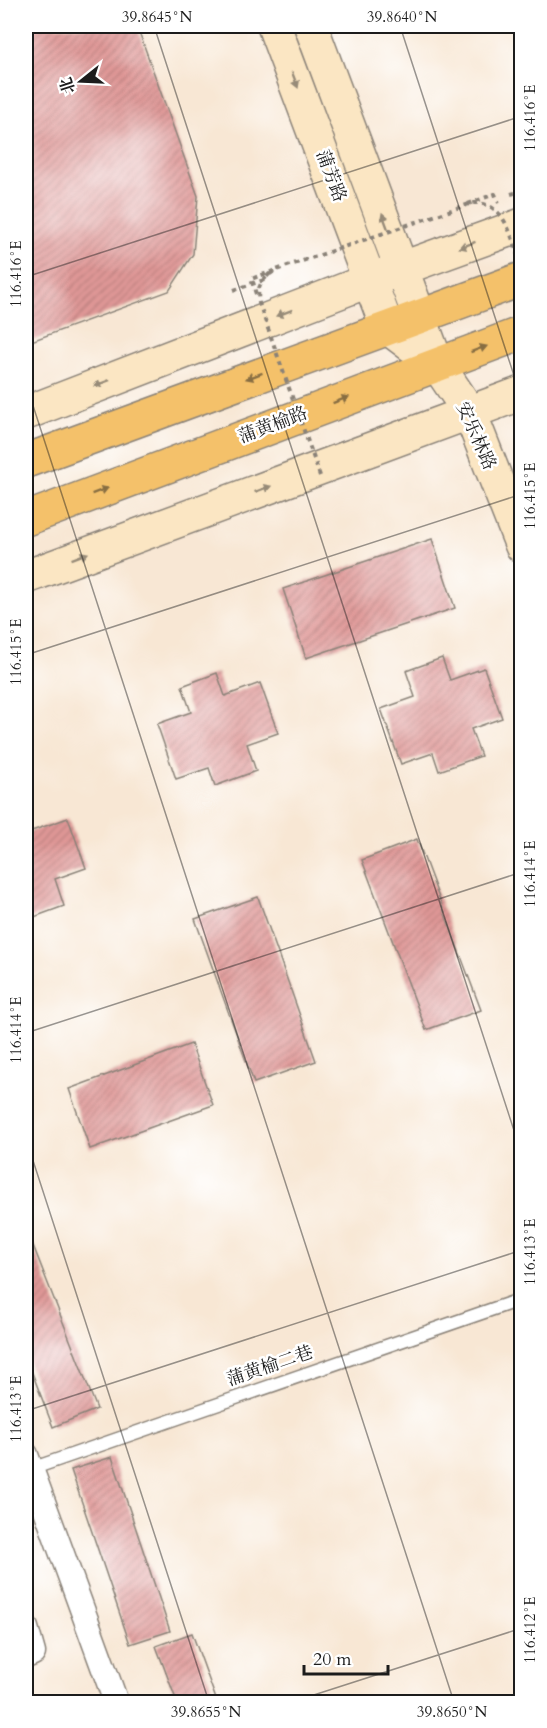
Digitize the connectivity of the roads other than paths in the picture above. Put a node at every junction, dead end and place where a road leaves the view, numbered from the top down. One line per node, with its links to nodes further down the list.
1 (274, 26): 6 (street, 蒲芳路, one-way to 6)
2 (311, 26): 4 (street, 蒲芳路, one-way to 2)
3 (522, 225): 4 (street, one-way to 4)
4 (402, 268): 6 (street); 7 (street, 蒲芳路)
5 (522, 279): 7 (main road)
6 (369, 280): 8 (street, 蒲芳路); 12 (street, one-way to 12)
7 (420, 315): 8 (main road); 10 (street, 蒲芳路)
8 (387, 327): 10 (street); 14 (main road, one-way to 14)
9 (522, 333): 10 (main road, 蒲黄榆路, one-way to 9)
10 (437, 364): 13 (street, 安乐林路); 15 (main road, 蒲黄榆路, one-way to 10)
11 (522, 393): 13 (street)
12 (26, 413)
13 (470, 413): 16 (street, 安乐林路); 17 (street, one-way to 13)
14 (26, 461)
15 (26, 519)
16 (522, 546)
17 (26, 576)
18 (522, 1299): 19 (lane, 蒲黄榆二巷)
19 (30, 1475): 22 (street)
20 (26, 1628): 21 (street)
21 (26, 1656)
22 (116, 1702)

